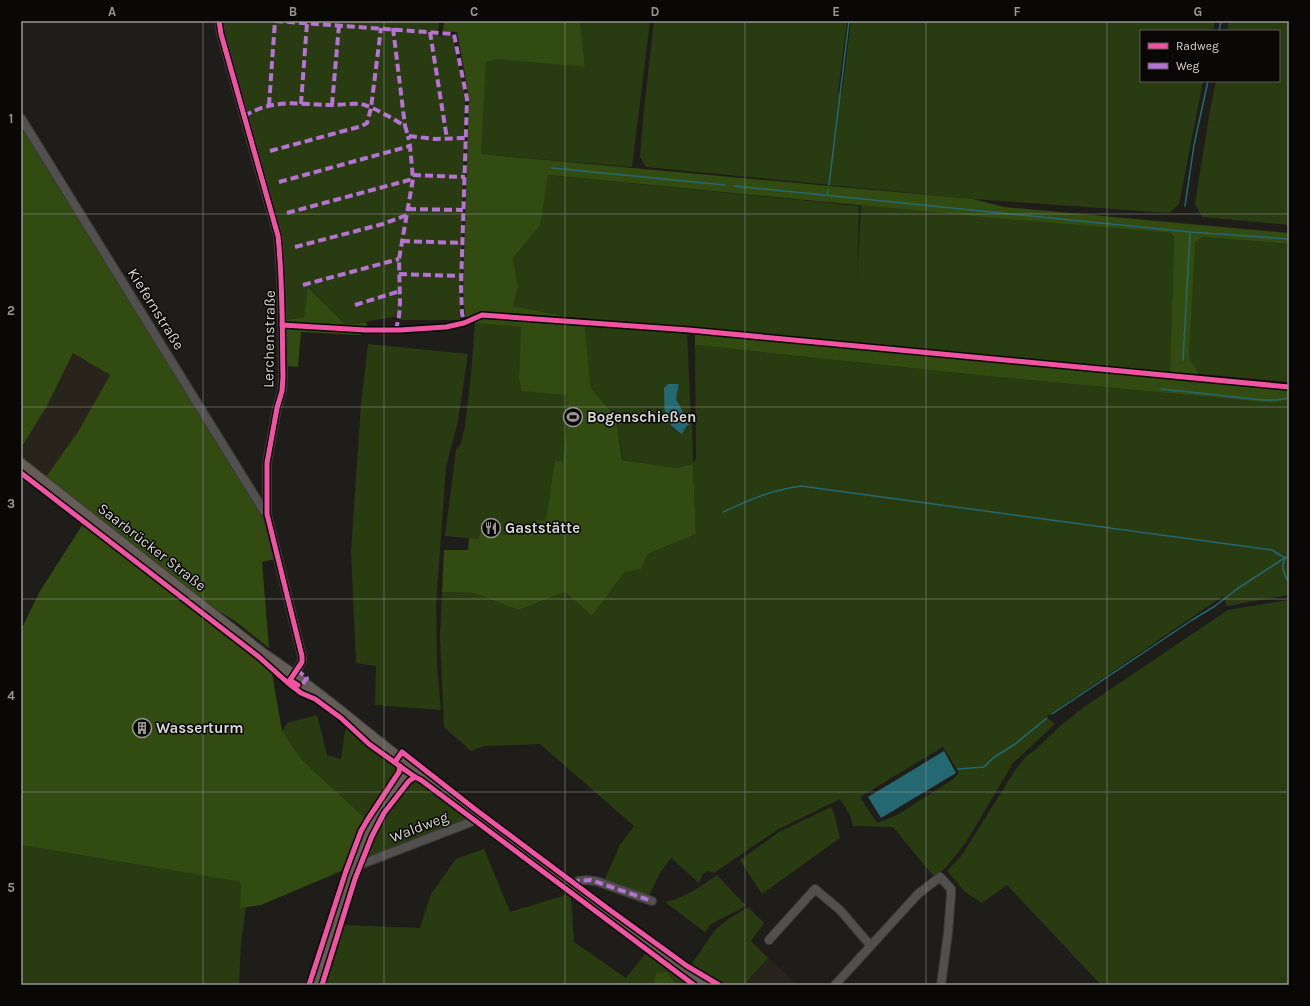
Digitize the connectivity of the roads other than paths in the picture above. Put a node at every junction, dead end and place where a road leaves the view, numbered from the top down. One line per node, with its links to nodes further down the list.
1 (219, 21): 4 (street, Lerchenstraße)
2 (21, 118): 4 (street, Kiefernstraße)
3 (21, 464): 5 (main road, Saarbrücker Straße)
4 (267, 514): 5 (street, Lerchenstraße)
5 (292, 677): 6 (main road, Saarbrücker Straße)
6 (412, 768): 8 (main road); 9 (main road, Saarbrücker Straße)
7 (471, 822): 8 (street, Waldweg)
8 (354, 867): 13 (main road)
9 (571, 888): 10 (street); 14 (main road, Saarbrücker Straße)
10 (652, 901)
11 (769, 940): 12 (street)
12 (870, 945): 15 (street); 16 (street)
13 (316, 985)
14 (702, 985)
15 (835, 985)
16 (941, 985)

